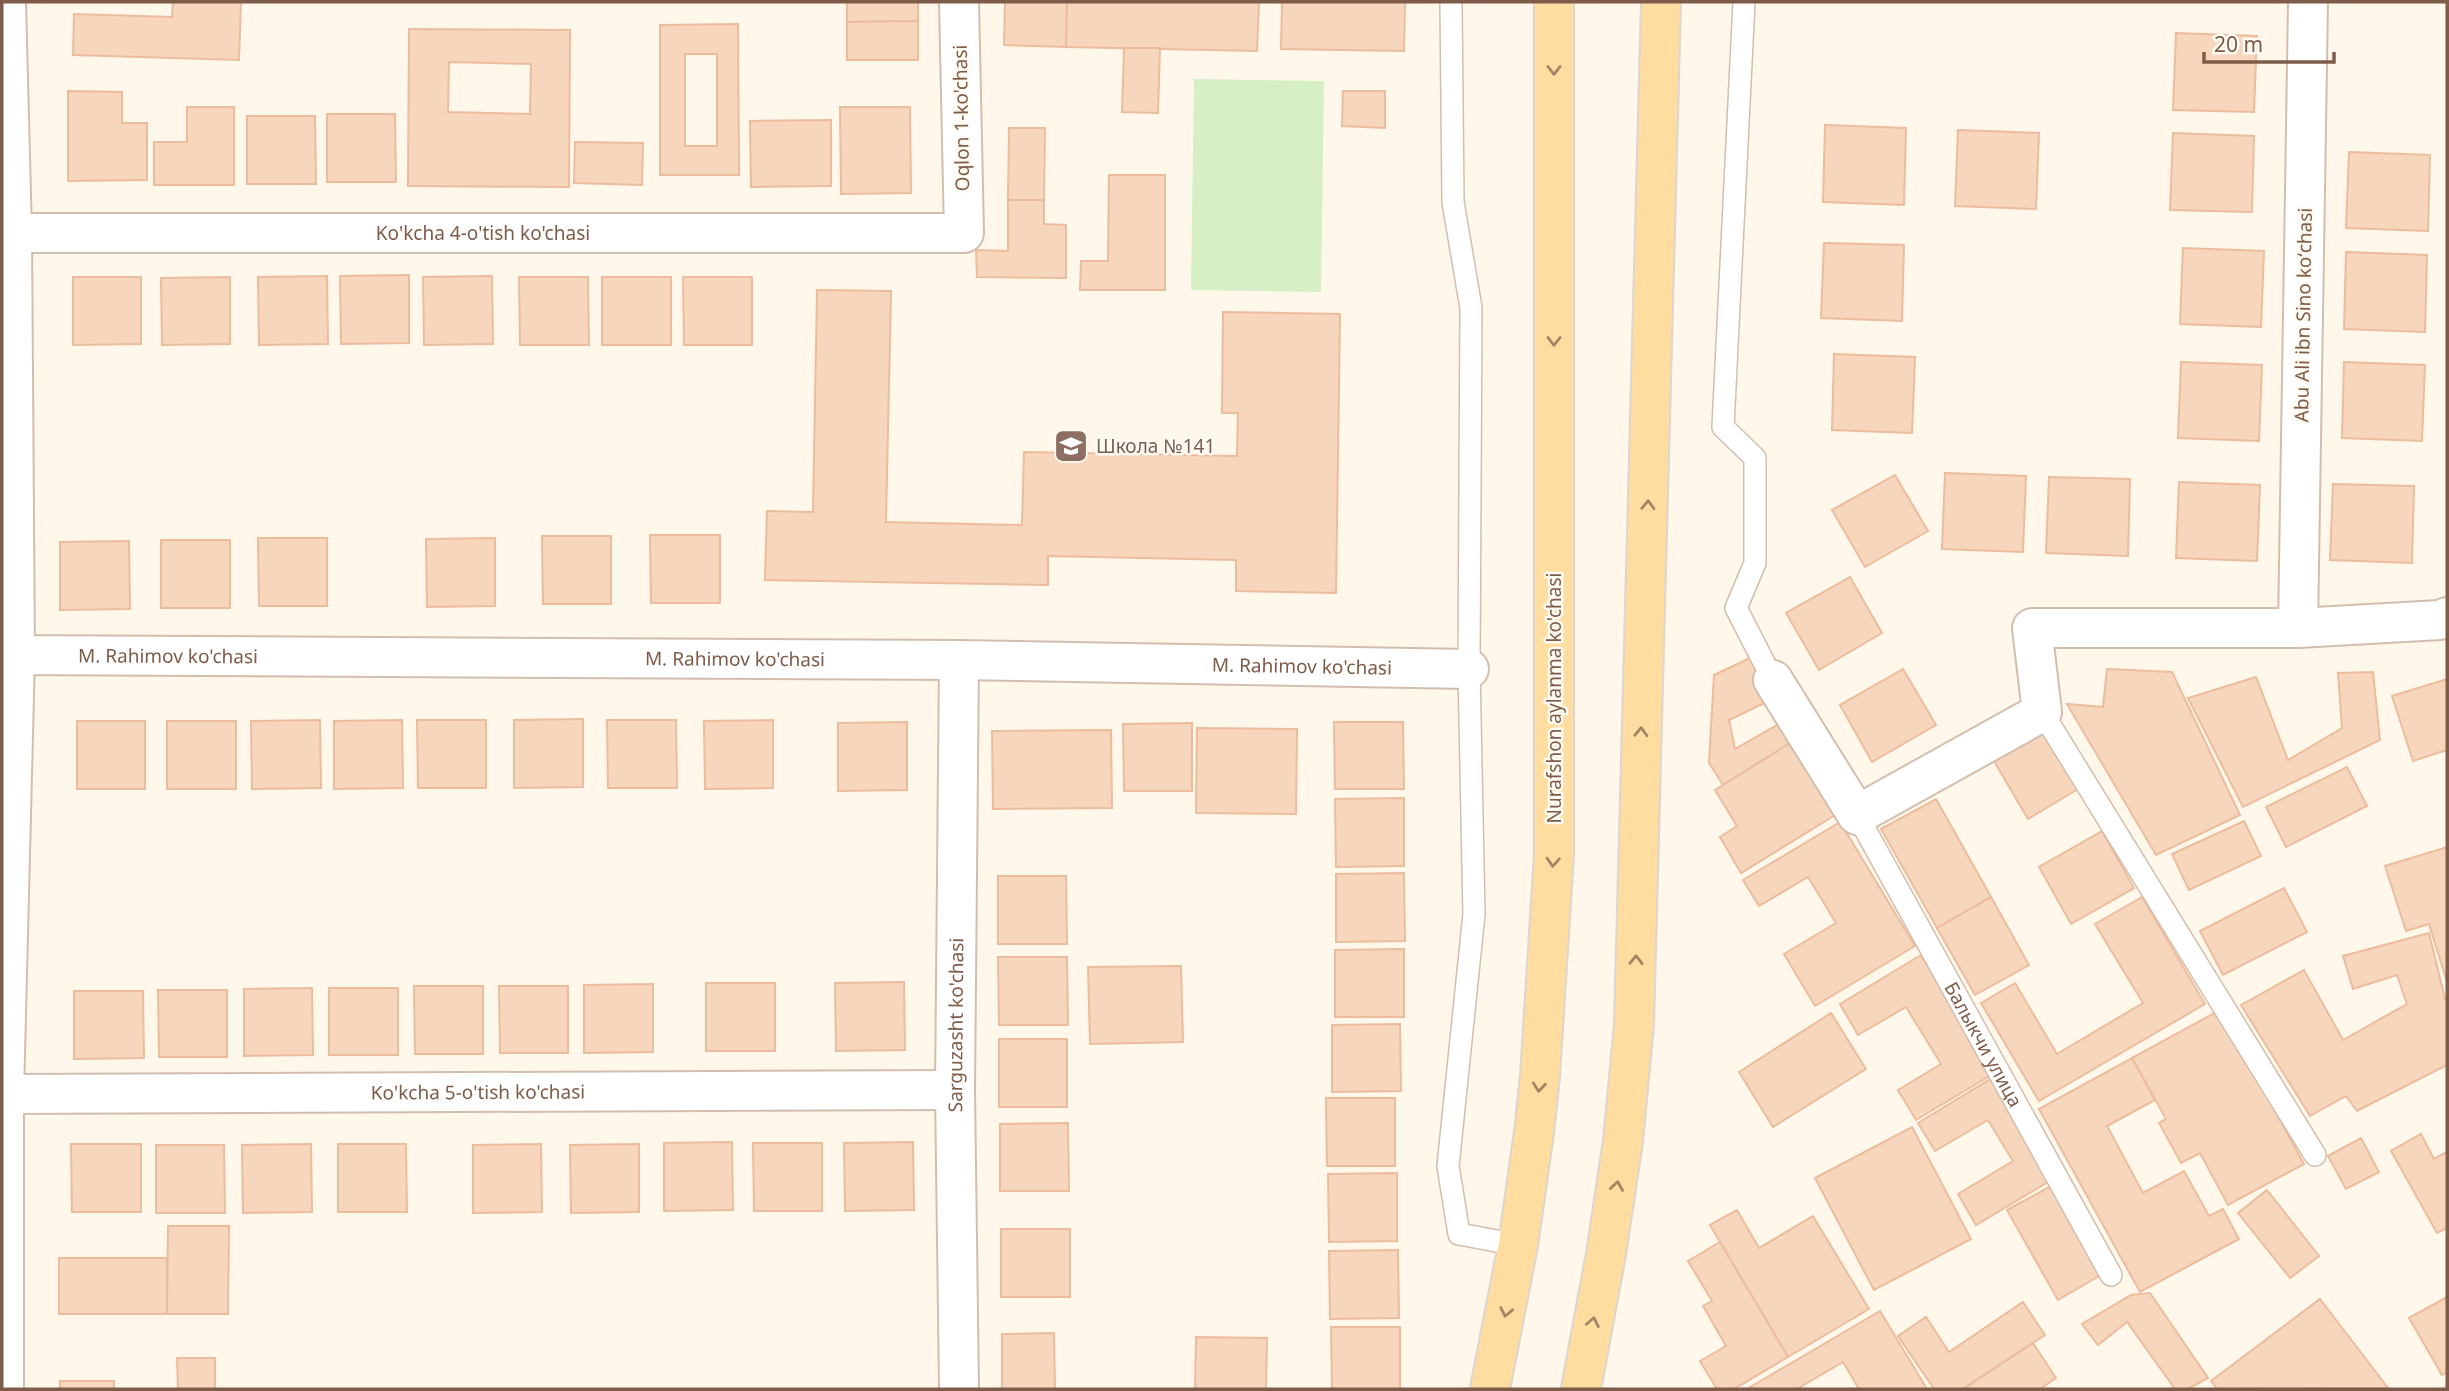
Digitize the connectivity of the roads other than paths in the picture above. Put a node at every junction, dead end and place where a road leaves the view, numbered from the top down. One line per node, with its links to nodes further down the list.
1 (6, 2): 8 (street)
2 (958, 2): 9 (street, Oqlon 1-ko'chasi)
3 (1451, 2): 14 (lane)
4 (1554, 2): 21 (main road, Nurafshon aylanma ko'chasi, one-way to 21)
5 (1661, 2): 26 (main road, one-way to 5)
6 (1744, 2): 15 (lane)
7 (2308, 2): 11 (street, Abu Ali ibn Sino koʻchasi)
8 (7, 233): 9 (street, Ko'kcha 4-o'tish ko'chasi); 12 (street)
9 (964, 233)
10 (2447, 618): 11 (street)
11 (2298, 628): 16 (street)
12 (8, 655): 13 (street, M. Rahimov ko'chasi); 19 (street)
13 (960, 660): 14 (street, M. Rahimov ko'chasi); 18 (street, Sarguzasht ko'chasi)
14 (1469, 670): 21 (lane)
15 (1773, 680): 17 (street, Балыкчи улица)
16 (2042, 712): 17 (street); 20 (lane)
17 (1857, 815): 22 (lane, Балыкчи улица)
18 (955, 1090): 19 (street, Ko'kcha 5-o'tish ko'chasi); 24 (street, Sarguzasht ko'chasi)
19 (3, 1094): 23 (street)
20 (2315, 1155)
21 (1518, 1245): 25 (main road, Nurafshon aylanma ko'chasi, one-way to 25)
22 (2111, 1275)
23 (4, 1389)
24 (959, 1389)
25 (1490, 1389)
26 (1581, 1389)

